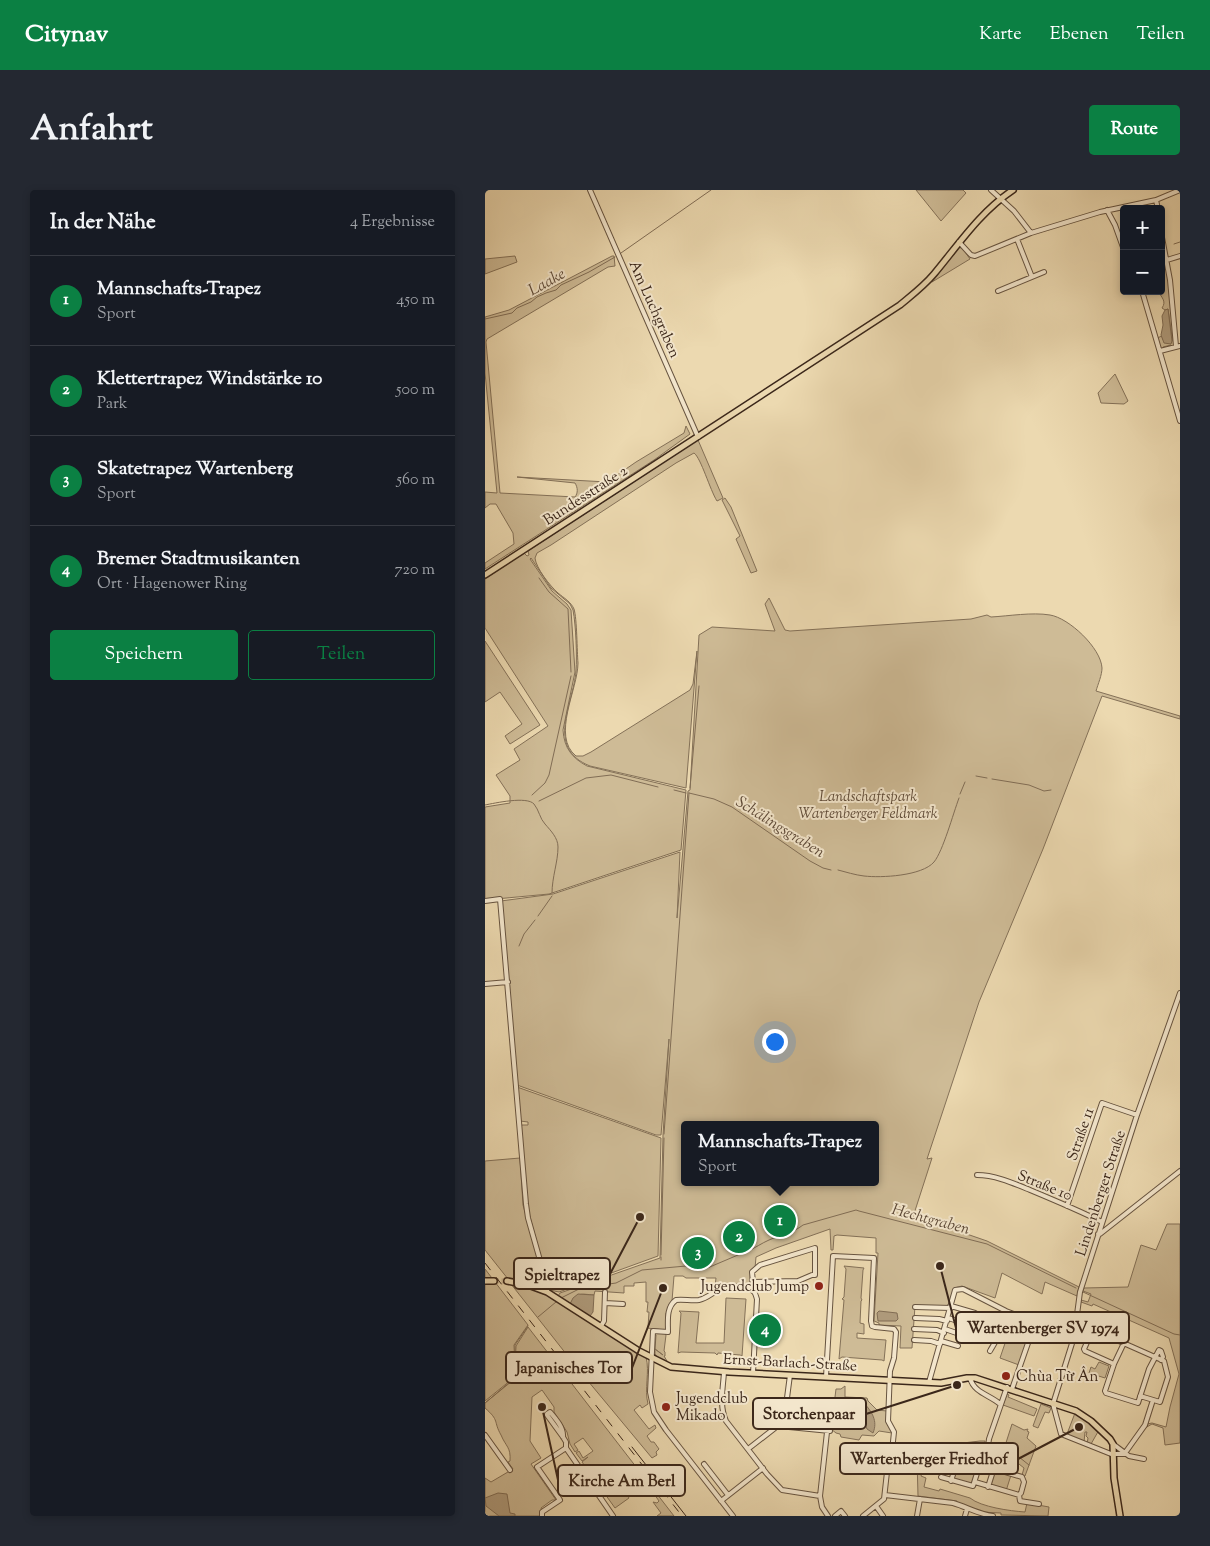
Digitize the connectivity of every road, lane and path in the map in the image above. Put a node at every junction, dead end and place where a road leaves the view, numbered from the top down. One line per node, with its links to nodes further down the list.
1 (590, 190): 23 (street, Am Luchgraben)
2 (991, 190): 5 (street)
3 (1013, 190): 5 (main road, Bundesstraße 2)
4 (1180, 190): 6 (street)
5 (1001, 198): 9 (street); 12 (main road, Bundesstraße 2)
6 (1156, 200): 7 (street); 8 (street)
7 (1157, 205)
8 (1107, 210): 9 (street); 11 (street)
9 (1031, 233): 10 (street)
10 (1017, 238): 12 (street); 17 (street)
11 (1120, 239)
12 (959, 242): 23 (main road, Bundesstraße 2)
13 (1165, 250): 15 (street)
14 (1180, 256): 15 (street)
15 (1167, 260): 20 (street)
16 (1044, 272): 17 (street)
17 (1032, 277): 18 (street)
18 (998, 291)
19 (1143, 295): 21 (street)
20 (1178, 346): 21 (street)
21 (1160, 351): 22 (street)
22 (1180, 421)
23 (698, 436): 24 (main road, Bundesstraße 2)
24 (485, 575)
25 (485, 901): 26 (street)
26 (508, 982): 27 (street); 41 (street)
27 (485, 984)
28 (1180, 993): 29 (street, Lindenberger Straße)
29 (1137, 1115): 32 (street, Straße 11); 33 (street, Lindenberger Straße)
30 (1180, 1171): 34 (street)
31 (977, 1175): 32 (street, Straße 10)
32 (1067, 1206): 33 (street, Straße 10)
33 (1101, 1223): 34 (street, Straße 10); 35 (street, Lindenberger Straße)
34 (1107, 1229): 35 (street)
35 (1098, 1234): 50 (street, Lindenberger Straße)
36 (495, 1281): 38 (main road)
37 (507, 1281): 41 (main road, Ernst-Barlach-Straße)
38 (485, 1282)
39 (753, 1282): 39 (street); 40 (street)
40 (752, 1289): 64 (street); 68 (street)
41 (547, 1292): 53 (main road, Ernst-Barlach-Straße)
42 (605, 1292): 43 (street)
43 (605, 1303): 44 (street); 53 (street)
44 (623, 1304)
45 (915, 1307): 46 (street)
46 (951, 1307): 47 (street); 49 (street); 52 (street)
47 (1006, 1311): 51 (street); 62 (street)
48 (915, 1318): 49 (street)
49 (947, 1320): 52 (street); 56 (street)
50 (1076, 1322): 55 (street); 57 (street, Lindenberger Straße)
51 (1035, 1323): 57 (street); 74 (street)
52 (971, 1325): 56 (street)
53 (601, 1326): 64 (main road, Ernst-Barlach-Straße)
54 (914, 1329): 56 (street)
55 (1093, 1329): 60 (street); 66 (street)
56 (944, 1331): 59 (street)
57 (1074, 1337): 80 (street, Lindenberger Straße)
58 (914, 1340): 59 (street)
59 (941, 1343): 61 (street); 73 (street)
60 (1124, 1343): 63 (street); 66 (street)
61 (958, 1346)
62 (991, 1351)
63 (1155, 1357): 65 (street); 65 (street); 75 (street)
64 (652, 1358): 67 (main road, Ernst-Barlach-Straße); 105 (street)
65 (1161, 1360): 75 (street)
66 (1114, 1364): 75 (street)
67 (725, 1372): 68 (main road, Ernst-Barlach-Straße); 86 (street)
68 (753, 1373): 69 (main road, Ernst-Barlach-Straße)
69 (790, 1375): 70 (main road, Ernst-Barlach-Straße); 81 (street)
70 (827, 1377): 72 (main road, Ernst-Barlach-Straße); 72 (street)
71 (970, 1378): 73 (main road, Ernst-Barlach-Straße); 74 (main road); 77 (street)
72 (890, 1380): 73 (main road, Ernst-Barlach-Straße); 101 (street)
73 (929, 1382)
74 (1009, 1388): 76 (street); 80 (main road)
75 (1140, 1396)
76 (1003, 1398): 77 (street); 79 (street)
77 (995, 1400): 79 (street)
78 (1152, 1403): 87 (street)
79 (1000, 1404): 92 (street)
80 (1053, 1404): 84 (main road); 88 (street)
81 (784, 1421): 86 (street); 103 (street)
82 (485, 1435): 95 (street)
83 (563, 1437): 83 (street); 85 (street)
84 (1113, 1444): 87 (street); 88 (main road)
85 (566, 1448): 110 (street); 111 (street)
86 (748, 1449): 93 (street)
87 (1126, 1453): 88 (street); 89 (street)
88 (1112, 1454): 109 (main road)
89 (1144, 1459)
90 (957, 1462): 97 (street)
91 (704, 1464): 100 (street)
92 (985, 1466): 94 (street); 98 (street)
93 (763, 1468): 100 (street); 103 (street)
94 (994, 1468): 99 (street); 102 (street)
95 (509, 1470)
96 (941, 1478): 97 (street)
97 (951, 1480): 98 (street)
98 (975, 1482): 99 (street)
99 (988, 1486): 102 (street)
100 (728, 1495): 105 (street)
101 (885, 1495): 104 (street); 107 (street)
102 (1019, 1495): 106 (street)
103 (820, 1496): 113 (street)
104 (920, 1499): 108 (street); 118 (street)
105 (721, 1501): 112 (street)
106 (1039, 1504)
107 (876, 1506): 116 (street); 117 (street)
108 (967, 1509): 119 (street); 120 (street)
109 (1121, 1515)
110 (542, 1516)
111 (613, 1516)
112 (733, 1516)
113 (829, 1516)
114 (835, 1516): 115 (street)
115 (845, 1516)
116 (863, 1516)
117 (883, 1516)
118 (917, 1516)
119 (965, 1516)
120 (993, 1516)

